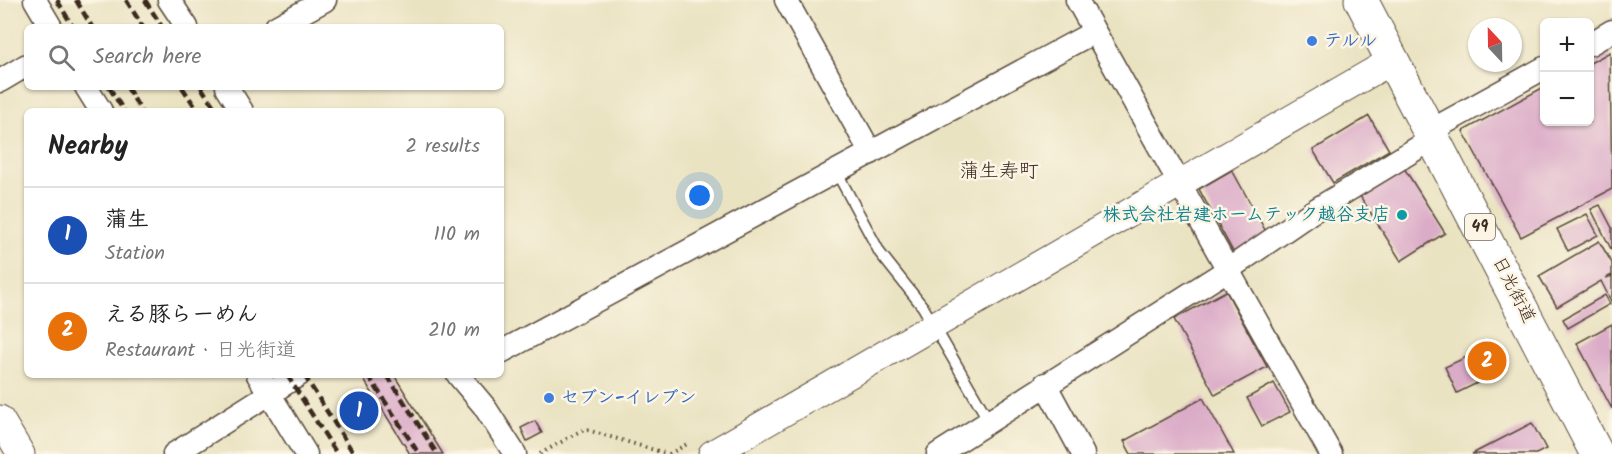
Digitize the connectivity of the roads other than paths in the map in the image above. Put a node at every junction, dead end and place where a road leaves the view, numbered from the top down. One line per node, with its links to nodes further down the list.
1 (35, 0): 7 (street)
2 (169, 0): 8 (street)
3 (326, 0): 9 (street)
4 (786, 0): 22 (street)
5 (1077, 0): 11 (street)
6 (1360, 0): 13 (main road, 日光街道 / 49)
7 (49, 24)
8 (185, 24)
9 (282, 24)
10 (1612, 31): 12 (street)
11 (1094, 32): 22 (street); 24 (street)
12 (1594, 42)
13 (1393, 60): 21 (main road, 日光街道 / 49); 24 (street)
14 (24, 67): 16 (street)
15 (1540, 71): 21 (street)
16 (0, 81)
17 (88, 90): 19 (street)
18 (229, 90): 20 (street)
19 (98, 108)
20 (240, 108)
21 (1432, 134): 25 (street); 43 (main road, 日光街道 / 49)
22 (871, 153): 23 (street)
23 (836, 171): 26 (lane); 27 (street)
24 (1181, 183): 25 (street); 26 (street)
25 (1229, 269): 31 (street); 42 (street)
26 (935, 325): 34 (lane); 39 (street)
27 (504, 350)
28 (260, 378): 32 (street)
29 (294, 378): 32 (street)
30 (461, 378): 38 (street)
31 (1045, 384): 34 (street); 41 (street)
32 (270, 394): 36 (street); 37 (street)
33 (0, 419): 35 (street)
34 (989, 421): 40 (street)
35 (21, 454)
36 (174, 454)
37 (306, 454)
38 (514, 454)
39 (712, 454)
40 (938, 454)
41 (1083, 454)
42 (1331, 454)
43 (1597, 454)

